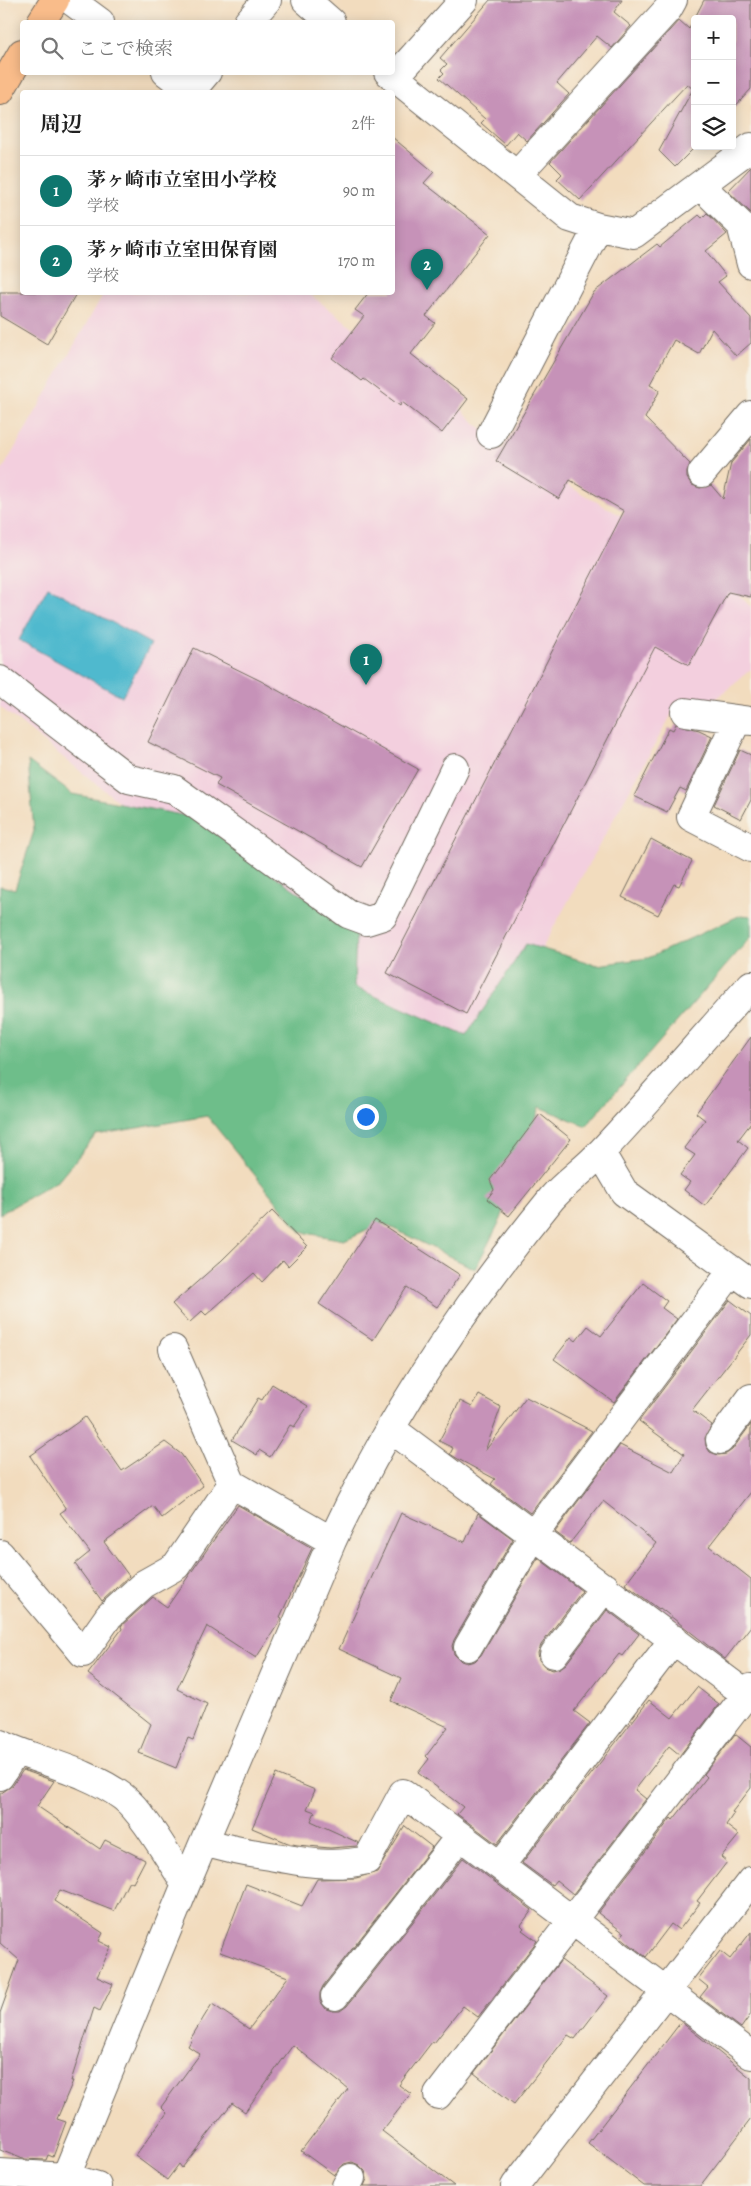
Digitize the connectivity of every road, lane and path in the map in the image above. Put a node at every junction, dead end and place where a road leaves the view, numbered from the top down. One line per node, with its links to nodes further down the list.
1 (55, 0): 7 (main road)
2 (70, 0): 8 (street)
3 (267, 0): 9 (street)
4 (306, 0): 10 (street)
5 (464, 0): 12 (street)
6 (673, 0): 20 (street)
7 (42, 20)
8 (97, 20)
9 (250, 20)
10 (329, 20)
11 (20, 56): 18 (main road)
12 (395, 71)
13 (170, 75): 16 (street)
14 (204, 75): 17 (street)
15 (391, 75): 20 (street)
16 (190, 90)
17 (192, 90)
18 (0, 91)
19 (751, 147): 21 (street)
20 (517, 175): 22 (street)
21 (701, 186): 22 (street); 23 (street)
22 (598, 227): 25 (street)
23 (751, 264)
24 (751, 415): 26 (street)
25 (491, 434)
26 (702, 473)
27 (0, 680): 30 (street)
28 (685, 712): 29 (street)
29 (744, 720): 31 (street)
30 (455, 768)
31 (751, 848)
32 (751, 985): 33 (street)
33 (601, 1153): 34 (street); 37 (street)
34 (741, 1278): 40 (street)
35 (173, 1349): 39 (street)
36 (751, 1398): 38 (street)
37 (390, 1428): 40 (street); 41 (street)
38 (720, 1440)
39 (232, 1484): 41 (street); 42 (street)
40 (534, 1534): 43 (street); 45 (street)
41 (332, 1541): 51 (street)
42 (0, 1554)
43 (604, 1587): 44 (street); 46 (street)
44 (674, 1639): 47 (street); 52 (street)
45 (468, 1647)
46 (554, 1654)
47 (749, 1694): 55 (street)
48 (8, 1748): 49 (street); 54 (street)
49 (0, 1776)
50 (460, 1836): 51 (street); 52 (street); 57 (street)
51 (205, 1842): 54 (street)
52 (500, 1866): 55 (street)
53 (751, 1881): 56 (street)
54 (186, 1884): 61 (street)
55 (572, 1921): 56 (street); 59 (street)
56 (666, 1991): 58 (street); 63 (street)
57 (335, 1996)
58 (751, 2055)
59 (438, 2095)
60 (0, 2173): 61 (street)
61 (64, 2182): 62 (street)
62 (97, 2186)
63 (514, 2186)

